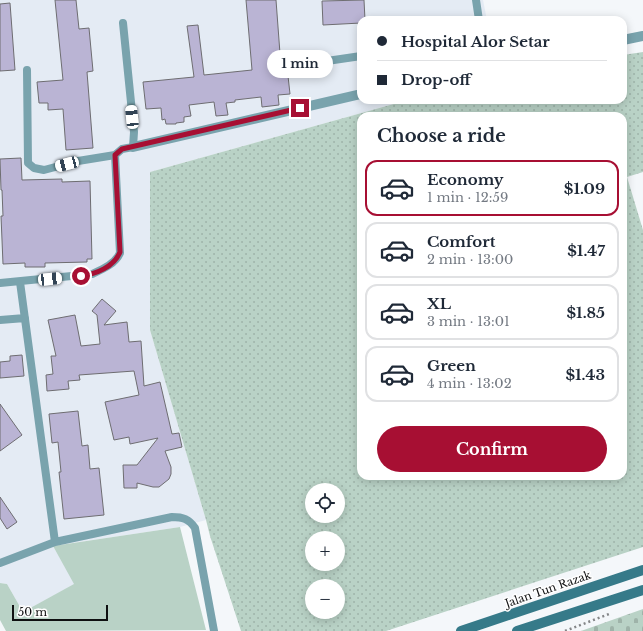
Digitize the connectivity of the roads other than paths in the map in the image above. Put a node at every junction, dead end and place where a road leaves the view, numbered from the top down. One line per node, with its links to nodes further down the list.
1 (476, 0): 2 (lane)
2 (478, 16)
3 (123, 23): 10 (lane)
4 (643, 36): 5 (street)
5 (627, 39)
6 (357, 57): 7 (lane)
7 (327, 61)
8 (28, 70): 11 (lane)
9 (357, 95): 10 (street)
10 (133, 147): 11 (lane)
11 (115, 155): 12 (lane)
12 (20, 282): 13 (lane); 14 (lane)
13 (0, 283)
14 (25, 318): 15 (lane); 16 (lane)
15 (0, 320)
16 (55, 542): 17 (lane); 20 (lane)
17 (0, 563)
18 (643, 570): 21 (main road, Jalan Tun Razak)
19 (643, 590): 22 (main road)
20 (214, 631)
21 (461, 631)
22 (518, 631)

